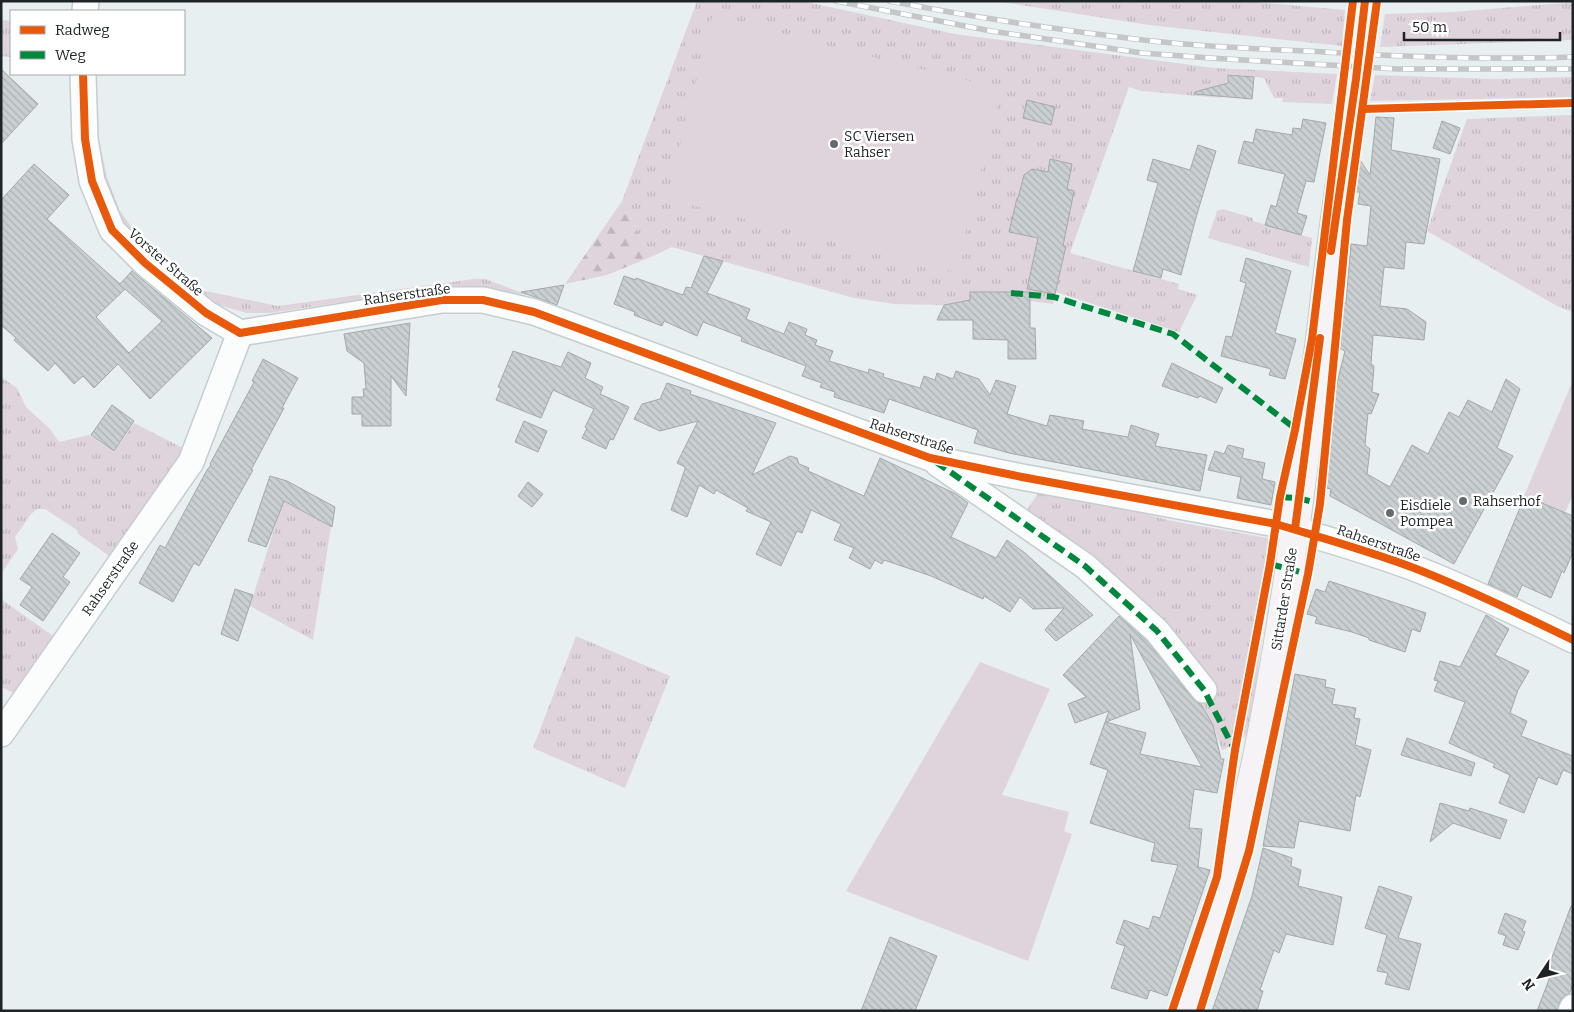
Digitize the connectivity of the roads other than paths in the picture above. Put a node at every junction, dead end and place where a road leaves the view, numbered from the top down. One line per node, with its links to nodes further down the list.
1 (1364, 1): 5 (street, Sittarder Straße)
2 (83, 75): 3 (street, Vorster Straße)
3 (240, 333): 4 (street, Rahserstraße); 8 (street, Rahserstraße)
4 (930, 458): 5 (street, Rahserstraße); 7 (street, Rahserstraße)
5 (1295, 529): 6 (street, Rahserstraße); 9 (street, Sittarder Straße)
6 (1573, 640)
7 (1204, 690)
8 (1, 734)
9 (1187, 1011)

